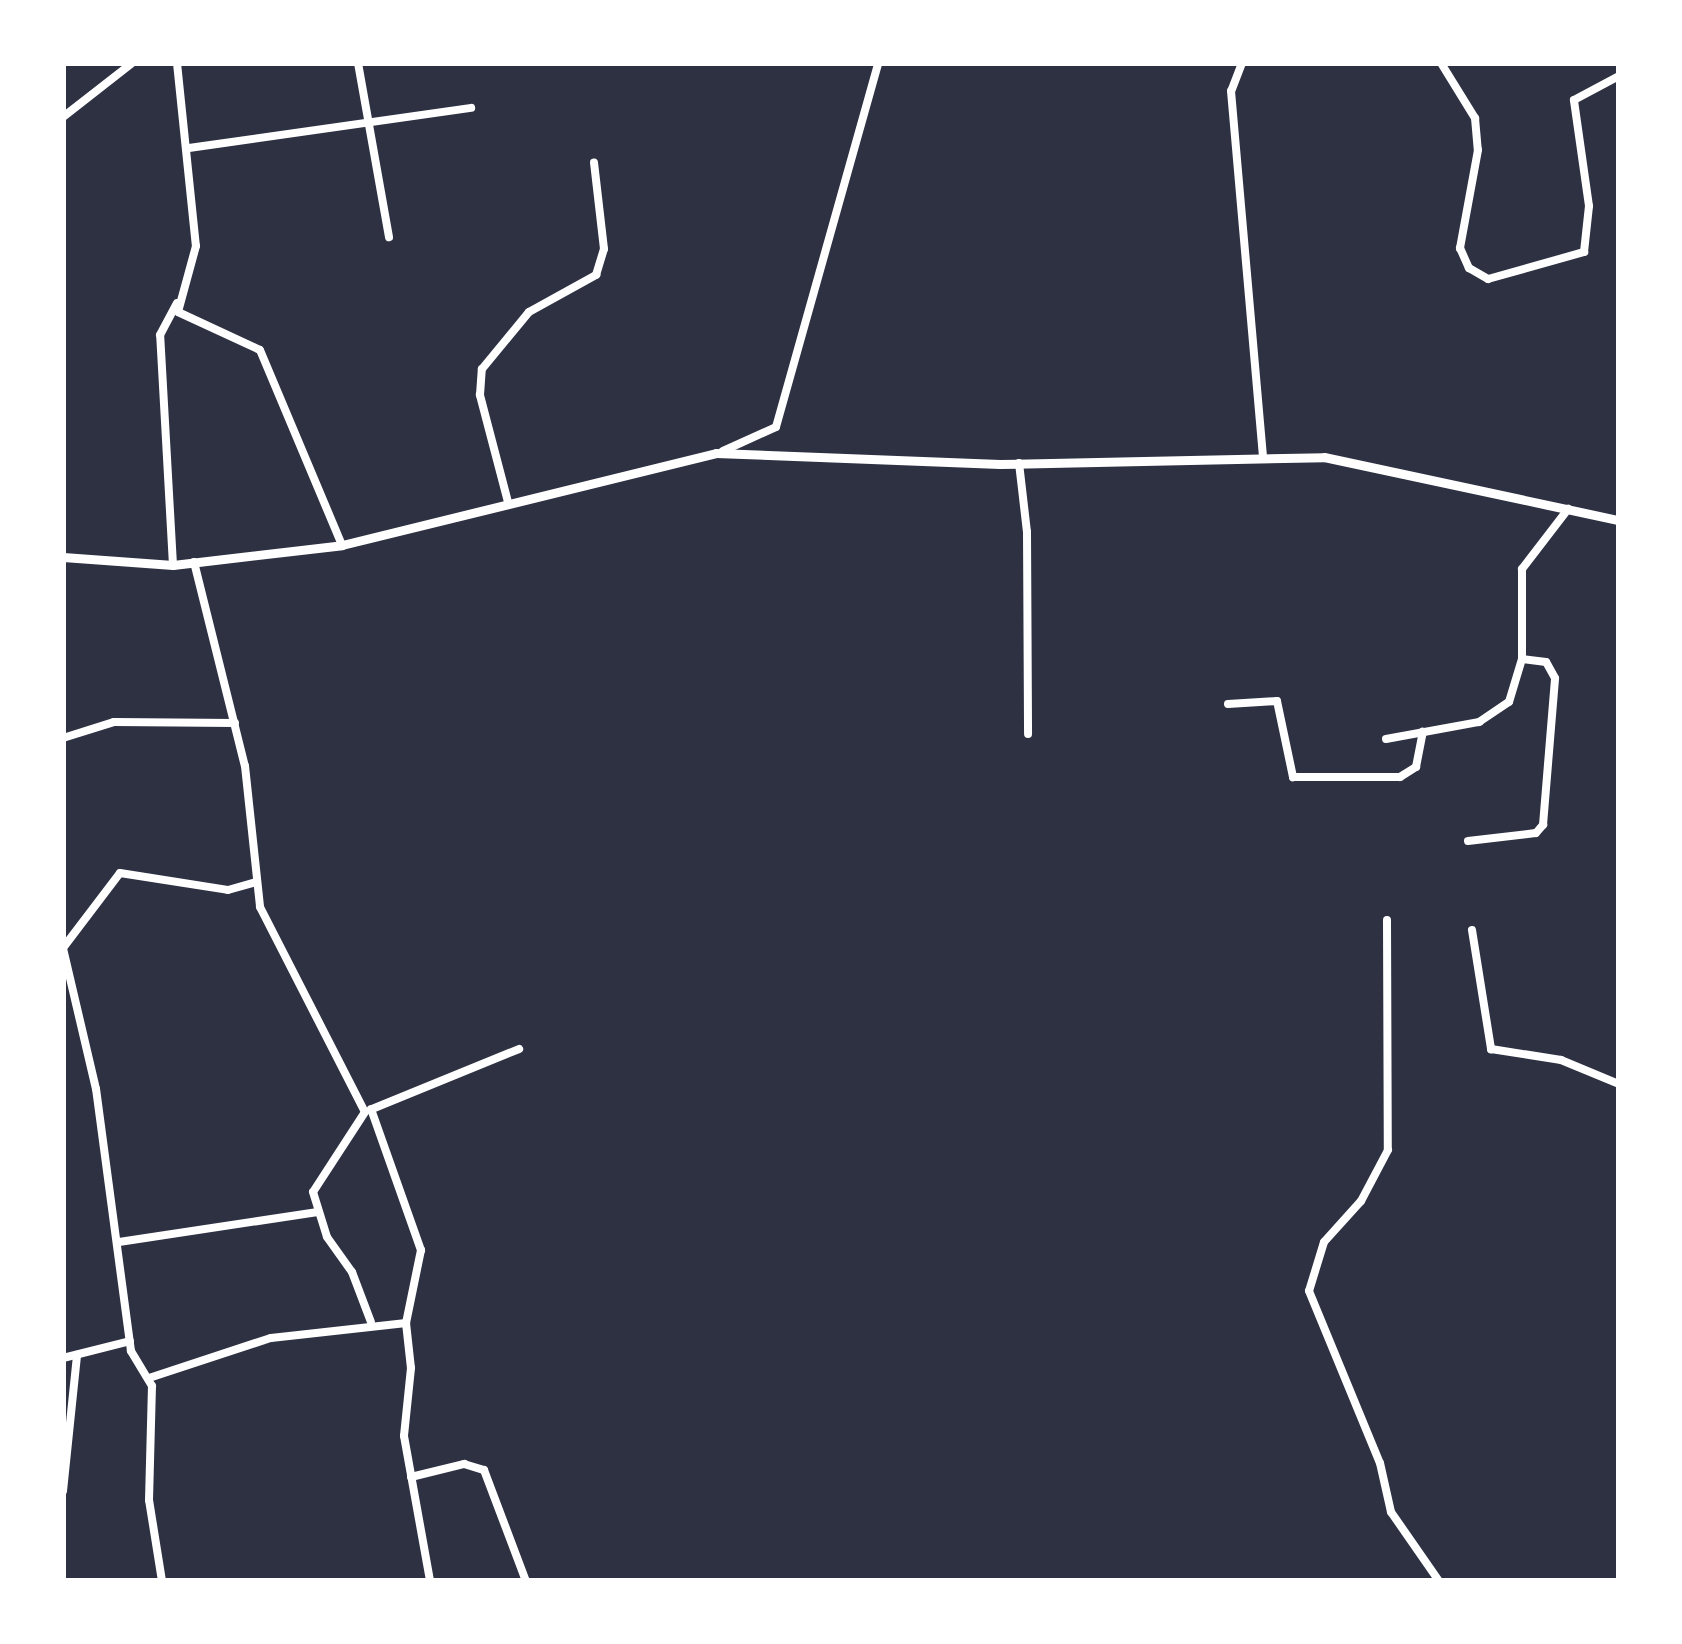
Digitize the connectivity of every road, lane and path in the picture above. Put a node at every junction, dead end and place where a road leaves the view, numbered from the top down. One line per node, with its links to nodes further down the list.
1 (131, 63): 9 (street)
2 (177, 63): 11 (street)
3 (358, 63): 10 (street)
4 (878, 63): 15 (street)
5 (1242, 63): 16 (street)
6 (1441, 63): 7 (street)
7 (1619, 76)
8 (471, 108): 10 (street)
9 (63, 117)
10 (368, 123): 11 (street); 13 (street)
11 (189, 148): 14 (street)
12 (594, 163): 18 (street)
13 (388, 238)
14 (177, 303): 21 (street); 24 (street)
15 (716, 454): 17 (street); 18 (street)
16 (1263, 456): 17 (street); 19 (street)
17 (1018, 463): 29 (street)
18 (508, 502): 21 (street)
19 (1568, 509): 20 (street); 25 (street)
20 (1619, 520)
21 (342, 545): 23 (street)
22 (63, 557): 24 (street)
23 (194, 562): 24 (street); 27 (street)
24 (173, 565)
25 (1522, 659): 28 (street); 32 (street)
26 (1228, 704): 28 (street)
27 (235, 723): 30 (street); 33 (street)
28 (1423, 732): 31 (street)
29 (1028, 734)
30 (63, 738)
31 (1386, 739)
32 (1468, 841)
33 (256, 882): 38 (street); 40 (street)
34 (1387, 920): 52 (street)
35 (1472, 930): 37 (street)
36 (518, 1049): 38 (street)
37 (1619, 1084)
38 (368, 1110): 39 (street); 42 (street)
39 (318, 1212): 40 (street); 41 (street)
40 (118, 1242): 43 (street)
41 (371, 1322): 42 (street); 46 (street)
42 (406, 1323): 47 (street)
43 (130, 1341): 44 (street); 46 (street)
44 (77, 1354): 45 (street); 48 (street)
45 (63, 1358)
46 (148, 1378): 49 (street)
47 (411, 1478): 50 (street); 51 (street)
48 (63, 1491)
49 (162, 1581)
50 (430, 1581)
51 (526, 1581)
52 (1438, 1581)

